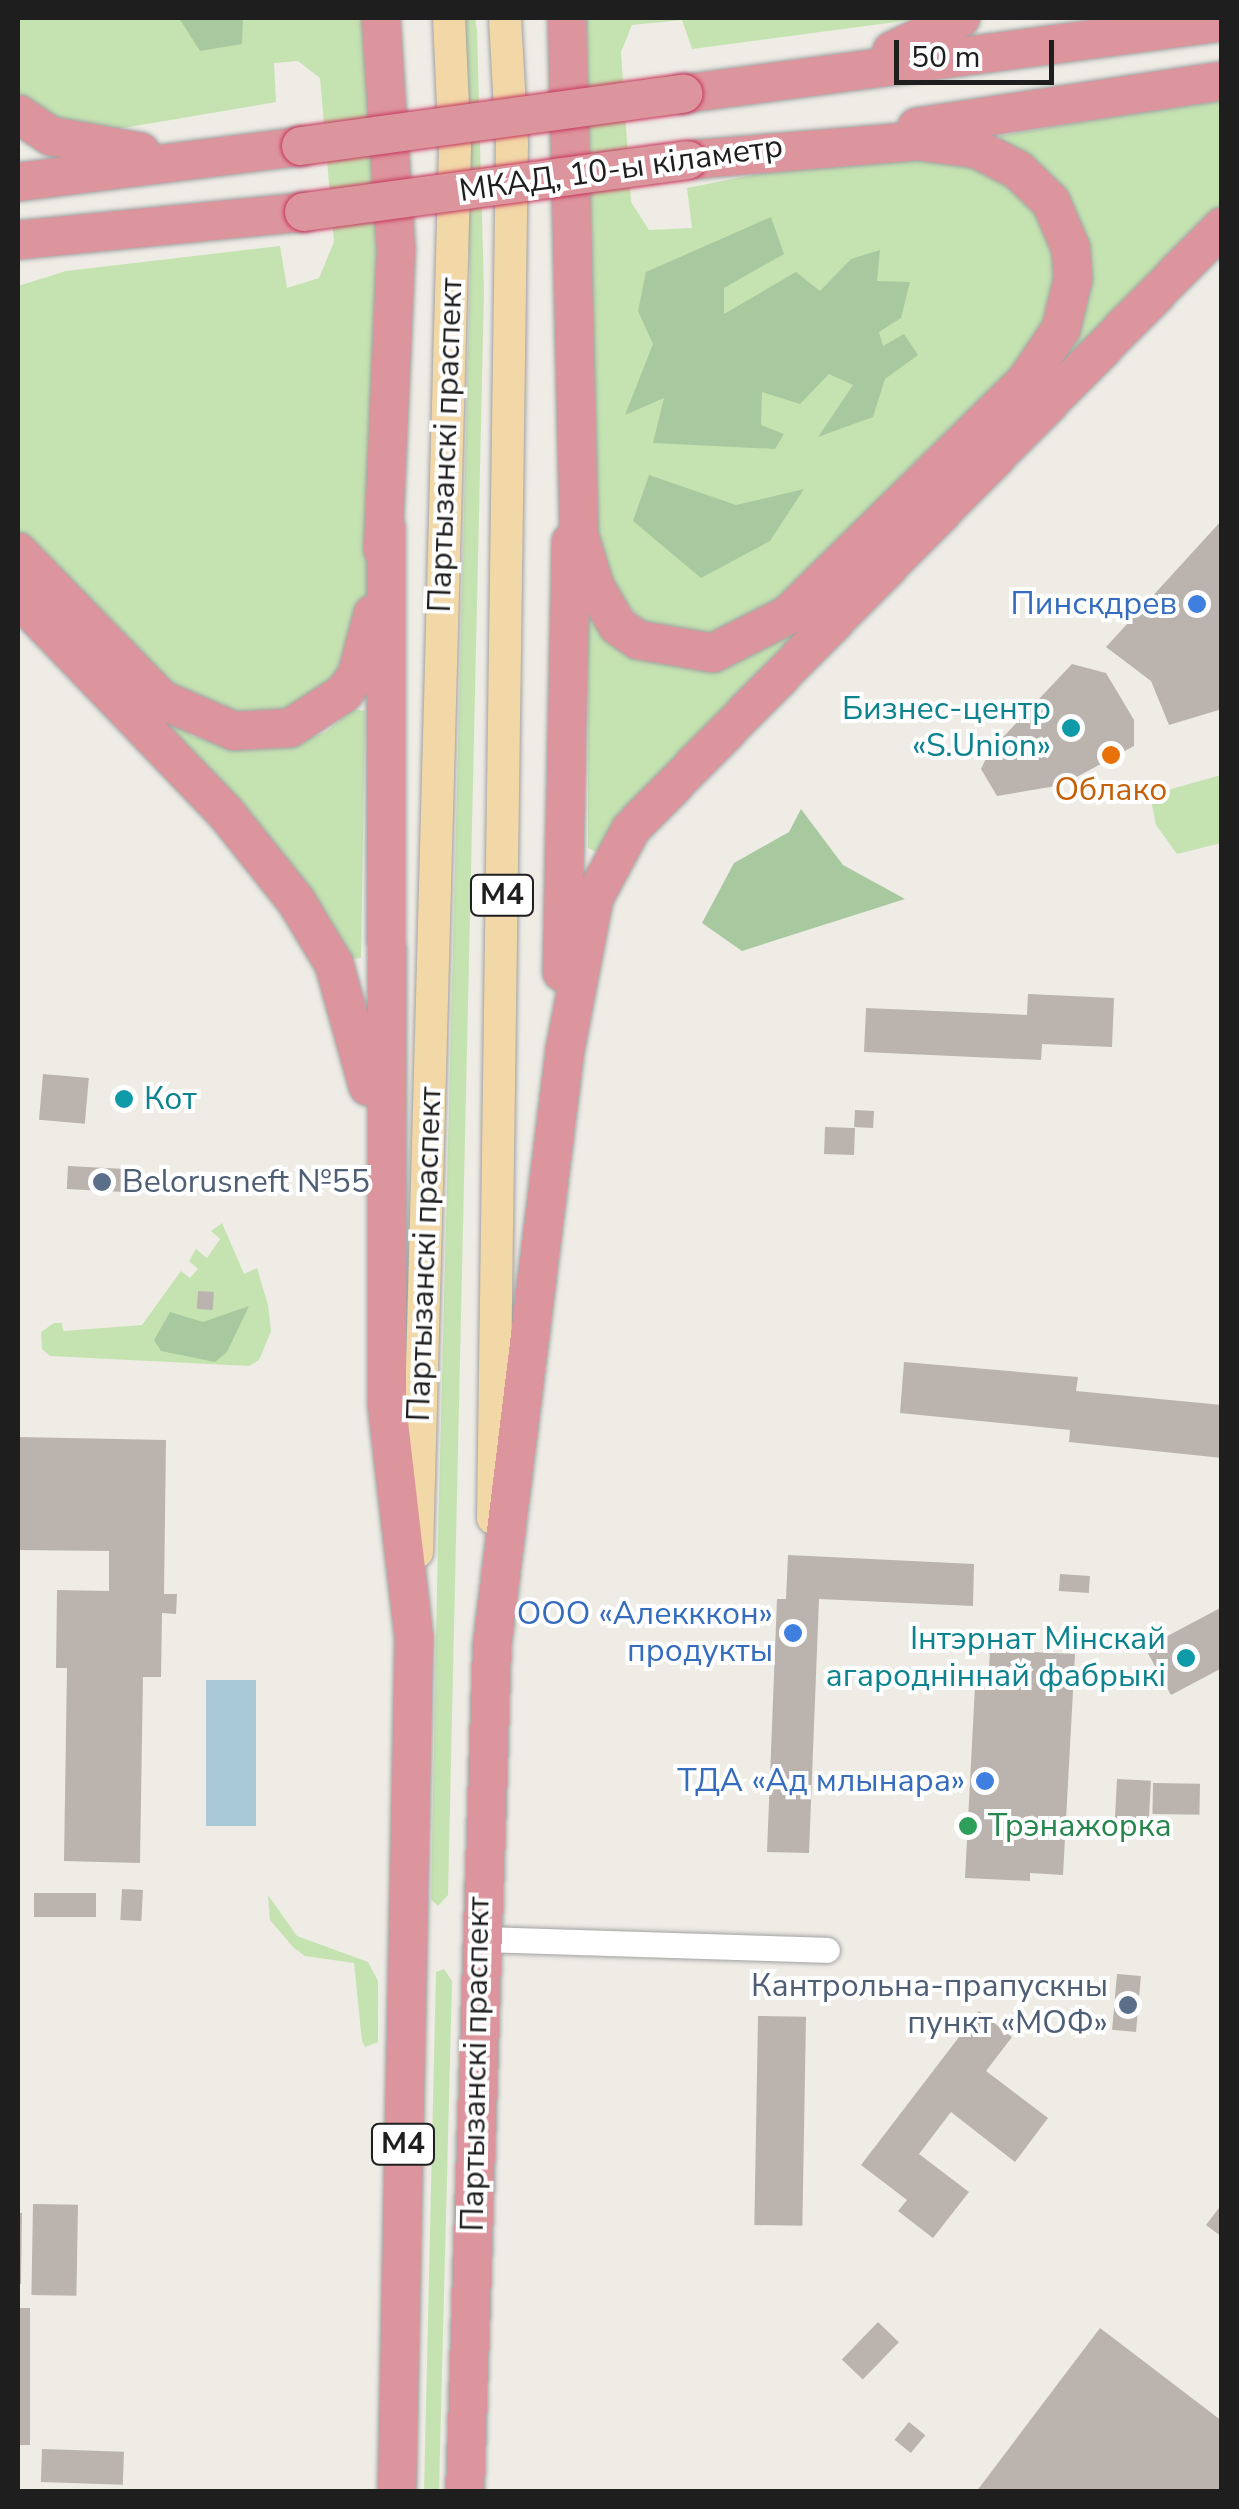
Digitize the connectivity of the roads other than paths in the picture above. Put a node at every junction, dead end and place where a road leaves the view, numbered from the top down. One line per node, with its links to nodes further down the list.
1 (382, 18): 18 (highway)
2 (449, 18): 23 (main road, Партызанскі праспект / М4)
3 (505, 18): 24 (main road, Партызанскі праспект / М4)
4 (567, 18): 17 (highway)
5 (961, 18): 7 (highway)
6 (1222, 22): 7 (highway, МКАД, 10-ы кіламетр)
7 (835, 73): 10 (highway, МКАД, 10-ы кіламетр, bridge)
8 (1222, 82): 11 (highway, МКАД, 10-ы кіламетр)
9 (18, 114): 10 (highway)
10 (213, 157): 12 (highway, МКАД, 10-ы кіламетр)
11 (693, 160): 14 (highway, МКАД, 10-ы кіламетр, bridge); 17 (highway)
12 (18, 182)
13 (1222, 227): 21 (highway)
14 (103, 230): 15 (highway, МКАД, 10-ы кіламетр); 16 (highway)
15 (18, 240)
16 (18, 265)
17 (574, 384): 21 (highway)
18 (386, 528): 19 (highway); 22 (highway)
19 (18, 552)
20 (18, 598): 22 (highway)
21 (565, 1050): 24 (highway)
22 (383, 1172): 23 (highway)
23 (414, 1636): 27 (highway, Партызанскі праспект / М4)
24 (492, 1646): 25 (highway, Партызанскі праспект / М4)
25 (479, 1939): 26 (street); 28 (highway, Партызанскі праспект / М4)
26 (826, 1950)
27 (397, 2492)
28 (466, 2492)

